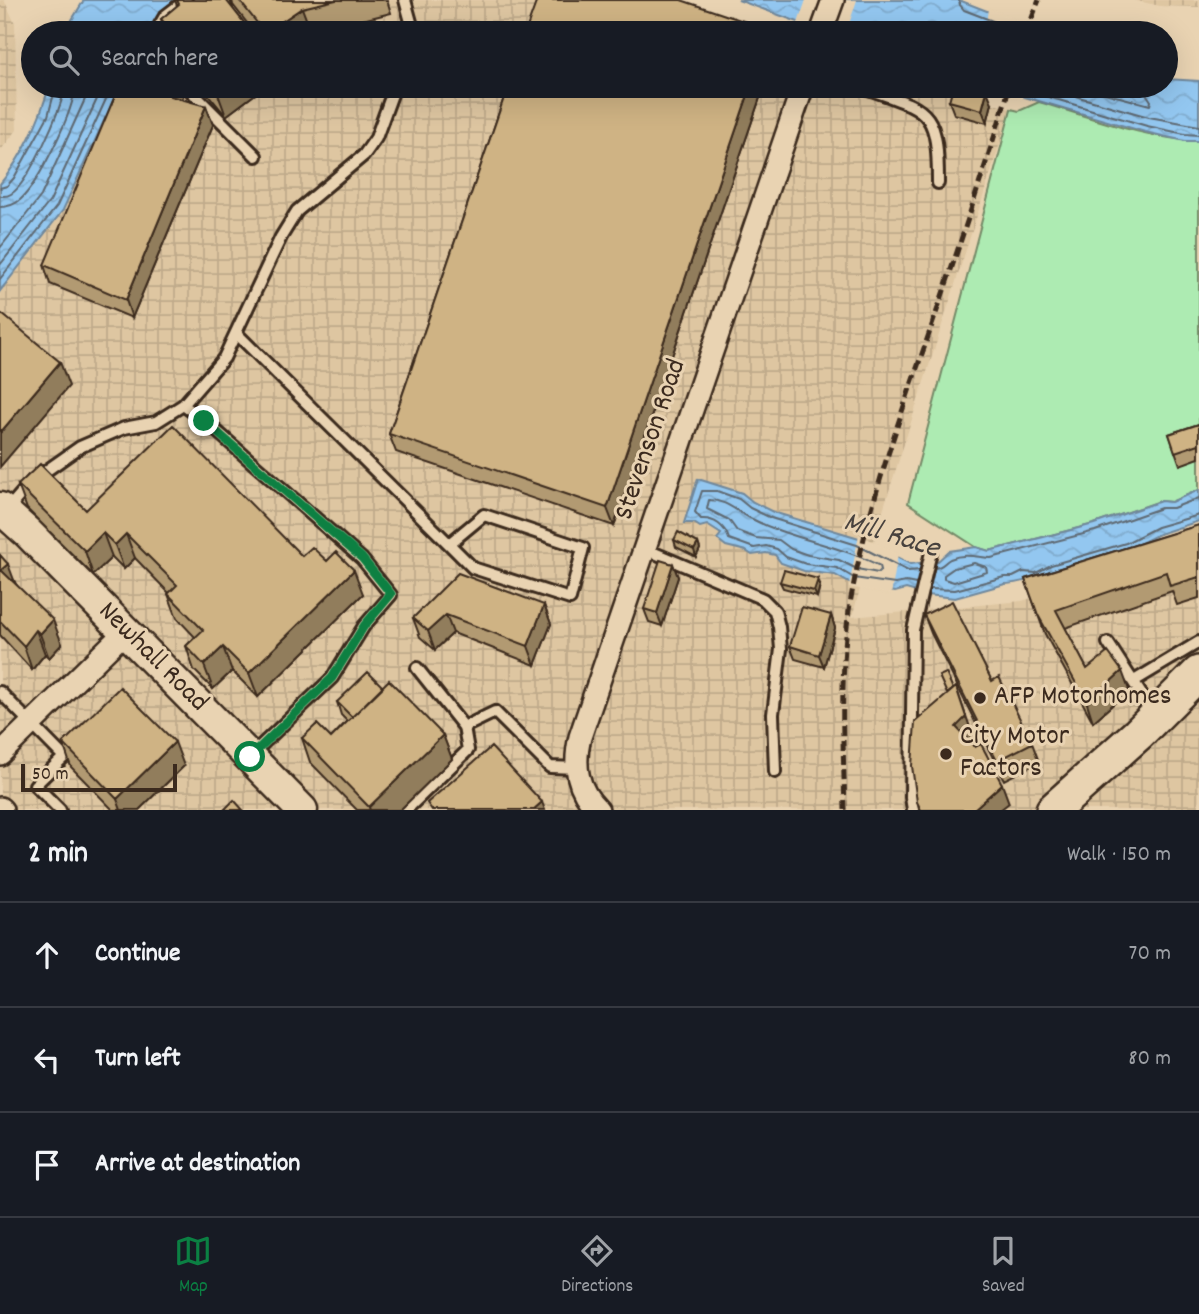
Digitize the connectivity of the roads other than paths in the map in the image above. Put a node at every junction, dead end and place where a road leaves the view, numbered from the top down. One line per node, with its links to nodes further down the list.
1 (186, 0): 4 (lane)
2 (405, 0): 5 (lane)
3 (832, 0): 6 (street)
4 (162, 21)
5 (411, 21)
6 (825, 21)
7 (198, 98): 11 (lane)
8 (391, 98): 13 (lane)
9 (799, 98): 17 (street, Stevenson Road)
10 (893, 98): 12 (lane)
11 (256, 156)
12 (938, 183)
13 (236, 333): 14 (lane); 16 (lane)
14 (183, 405): 15 (lane); 30 (lane)
15 (3, 510): 19 (main road, Newhall Road)
16 (449, 544): 16 (lane)
17 (645, 549): 31 (street, Stevenson Road); 32 (lane)
18 (931, 552): 37 (lane)
19 (126, 631): 27 (street); 30 (main road, Newhall Road)
20 (1199, 642): 24 (lane)
21 (1108, 643): 24 (lane)
22 (417, 668): 28 (lane)
23 (1199, 673): 26 (main road)
24 (1134, 681): 26 (lane)
25 (0, 692): 27 (lane)
26 (1156, 716): 38 (main road)
27 (31, 724): 29 (street); 33 (lane)
28 (464, 727): 31 (lane); 35 (lane)
29 (0, 754)
30 (250, 757): 34 (main road, Newhall Road)
31 (577, 768): 36 (street, Stevenson Road)
32 (775, 772)
33 (60, 810)
34 (302, 810)
35 (407, 810)
36 (598, 810)
37 (913, 810)
38 (1053, 810)

